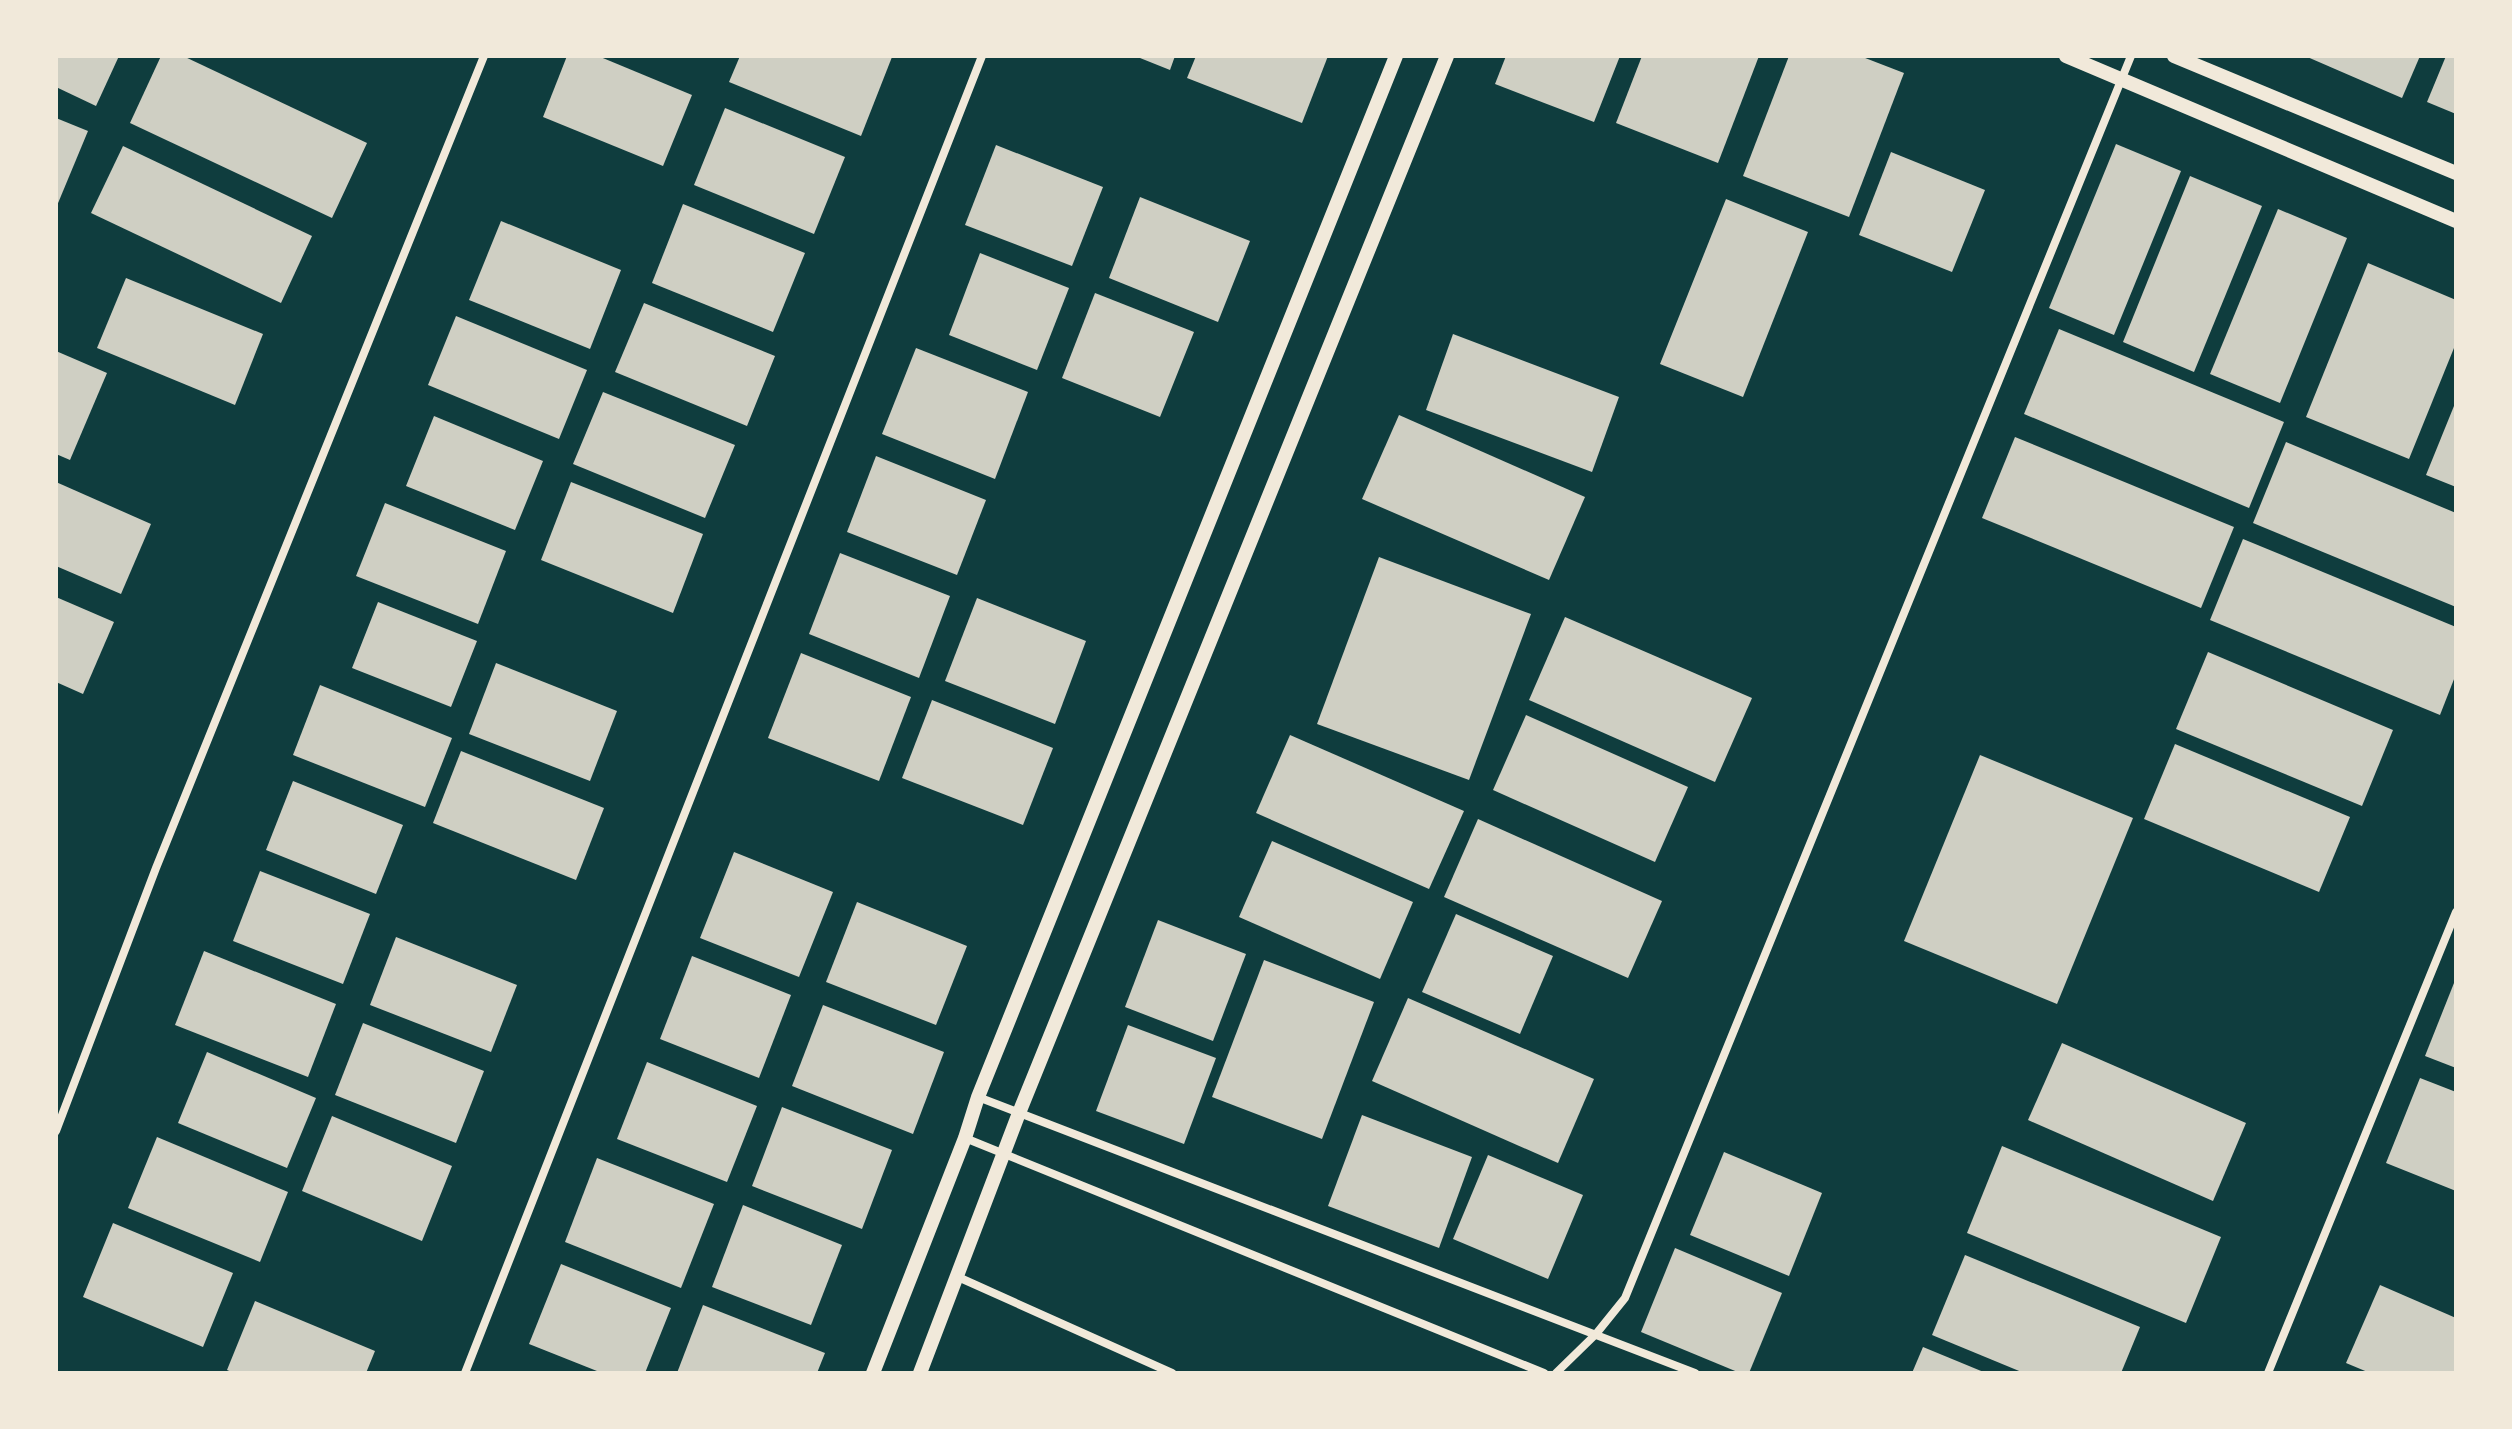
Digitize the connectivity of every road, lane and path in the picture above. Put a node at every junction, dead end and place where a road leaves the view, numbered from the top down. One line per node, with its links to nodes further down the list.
1 (484, 56): 14 (street)
2 (982, 56): 19 (street)
3 (1396, 56): 12 (street)
4 (1447, 56): 13 (street)
5 (2066, 56): 8 (street)
6 (2131, 56): 8 (street)
7 (2174, 56): 9 (street)
8 (2121, 78): 10 (street); 18 (street)
9 (2456, 173)
10 (2456, 221)
11 (2456, 912): 26 (street)
12 (978, 1097): 13 (street); 15 (street)
13 (1019, 1113): 16 (street); 18 (street)
14 (56, 1131)
15 (965, 1138): 16 (street); 20 (street)
16 (1004, 1153): 17 (street); 23 (street)
17 (958, 1277): 21 (street); 22 (street)
18 (1596, 1334): 24 (street); 25 (street)
19 (465, 1373)
20 (873, 1373)
21 (920, 1373)
22 (1172, 1373)
23 (1544, 1373)
24 (1556, 1373)
25 (1695, 1373)
26 (2268, 1373)

